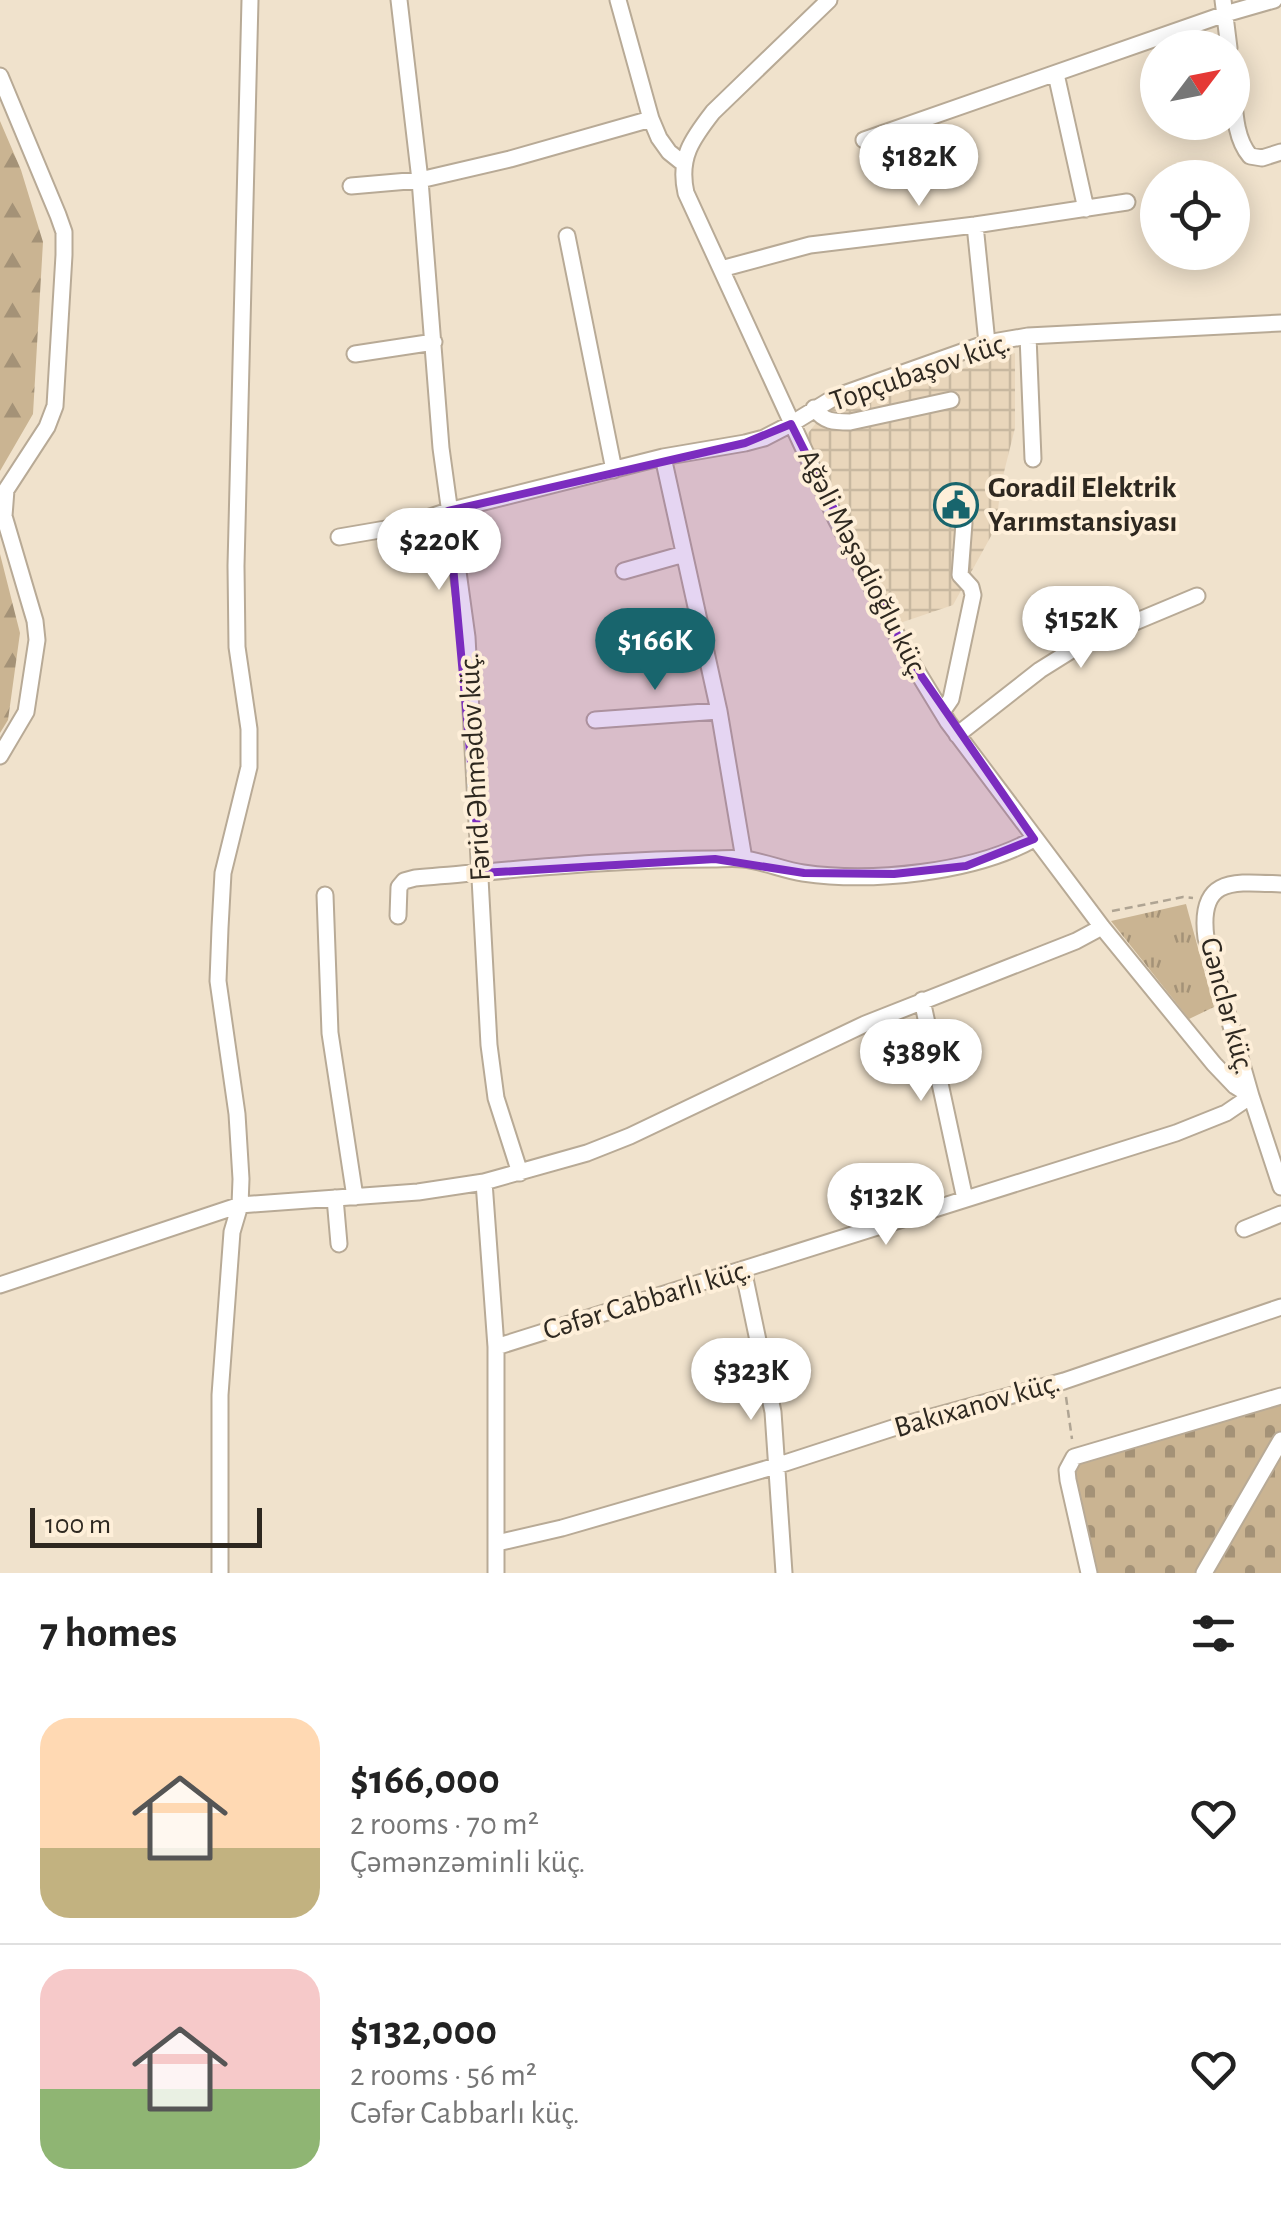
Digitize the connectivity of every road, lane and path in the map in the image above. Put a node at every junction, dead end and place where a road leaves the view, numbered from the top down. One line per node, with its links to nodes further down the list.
1 (250, 0): 59 (street)
2 (399, 0): 14 (street, Fərid Əhmədov küç.)
3 (618, 0): 9 (street)
4 (829, 0): 13 (street)
5 (1274, 0): 6 (street)
6 (1224, 7): 7 (street)
7 (1056, 74): 10 (street); 17 (street)
8 (0, 76): 42 (street)
9 (651, 119): 13 (street); 14 (street)
10 (864, 140)
11 (1241, 140): 12 (street)
12 (1281, 152)
13 (684, 164): 20 (street, Ağəli Məşədioğlu küç.)
14 (420, 180): 15 (street); 23 (street, Fərid Əhmədov küç.)
15 (351, 186)
16 (1128, 202): 17 (street)
17 (1086, 209): 18 (street)
18 (975, 225): 20 (street); 24 (street)
19 (567, 236): 31 (street)
20 (721, 269): 28 (street, Ağəli Məşədioğlu küç.)
21 (1281, 322): 22 (street, Topçubaşov küç.)
22 (1028, 336): 24 (street, Topçubaşov küç.); 30 (street)
23 (434, 342): 25 (street); 32 (street, Fərid Əhmədov küç.)
24 (986, 343): 27 (street, Topçubaşov küç.)
25 (354, 354)
26 (951, 400): 27 (street)
27 (814, 408): 28 (street, Topçubaşov küç.)
28 (791, 424): 29 (street, Topçubaşov küç.); 39 (street, Ağəli Məşədioğlu küç.)
29 (663, 457): 31 (street, Topçubaşov küç.); 35 (street)
30 (1034, 459)
31 (614, 470): 32 (street, Topçubaşov küç.)
32 (448, 511): 34 (street, Topçubaşov küç.); 45 (street, Fərid Əhmədov küç.)
33 (964, 523): 39 (street)
34 (338, 537)
35 (684, 554): 36 (street); 38 (street)
36 (624, 571)
37 (1198, 596): 41 (street)
38 (719, 711): 40 (street); 44 (street)
39 (942, 712): 41 (street, Ağəli Məşədioğlu küç.)
40 (595, 720)
41 (957, 735): 43 (street, Ağəli Məşədioğlu küç.)
42 (0, 756)
43 (1034, 839): 44 (street); 50 (street, Ağəli Məşədioğlu küç.)
44 (744, 859): 45 (street)
45 (481, 873): 49 (street); 53 (street, Fərid Əhmədov küç.)
46 (1281, 884): 48 (street, Gənclər küç.)
47 (324, 894): 56 (street)
48 (1209, 898): 50 (path); 52 (street, Gənclər küç.)
49 (398, 916)
50 (1100, 924): 51 (street); 52 (street, Ağəli Məşədioğlu küç.)
51 (922, 1000): 53 (street); 58 (street)
52 (1251, 1096): 55 (street, Gənclər küç.); 58 (street, Cəfər Cabbarlı küç.)
53 (520, 1173): 54 (street)
54 (484, 1182): 56 (street); 66 (street)
55 (1281, 1187)
56 (355, 1197): 57 (street)
57 (334, 1198): 59 (street); 62 (street)
58 (964, 1199): 63 (street, Cəfər Cabbarlı küç.)
59 (240, 1205): 64 (street); 73 (street)
60 (1281, 1214): 61 (street)
61 (1244, 1229)
62 (338, 1244)
63 (743, 1270): 66 (street, Cəfər Cabbarlı küç.); 71 (street)
64 (0, 1285)
65 (1281, 1306): 67 (street, Bakıxanov küç.)
66 (496, 1348): 72 (street)
67 (1064, 1381): 70 (path); 71 (street, Bakıxanov küç.)
68 (1281, 1396): 70 (street)
69 (1281, 1440): 77 (street)
70 (1074, 1457): 76 (street)
71 (776, 1466): 72 (street, Bakıxanov küç.); 75 (street)
72 (497, 1543): 74 (street)
73 (220, 1573)
74 (496, 1573)
75 (784, 1573)
76 (1089, 1573)
77 (1204, 1573)

